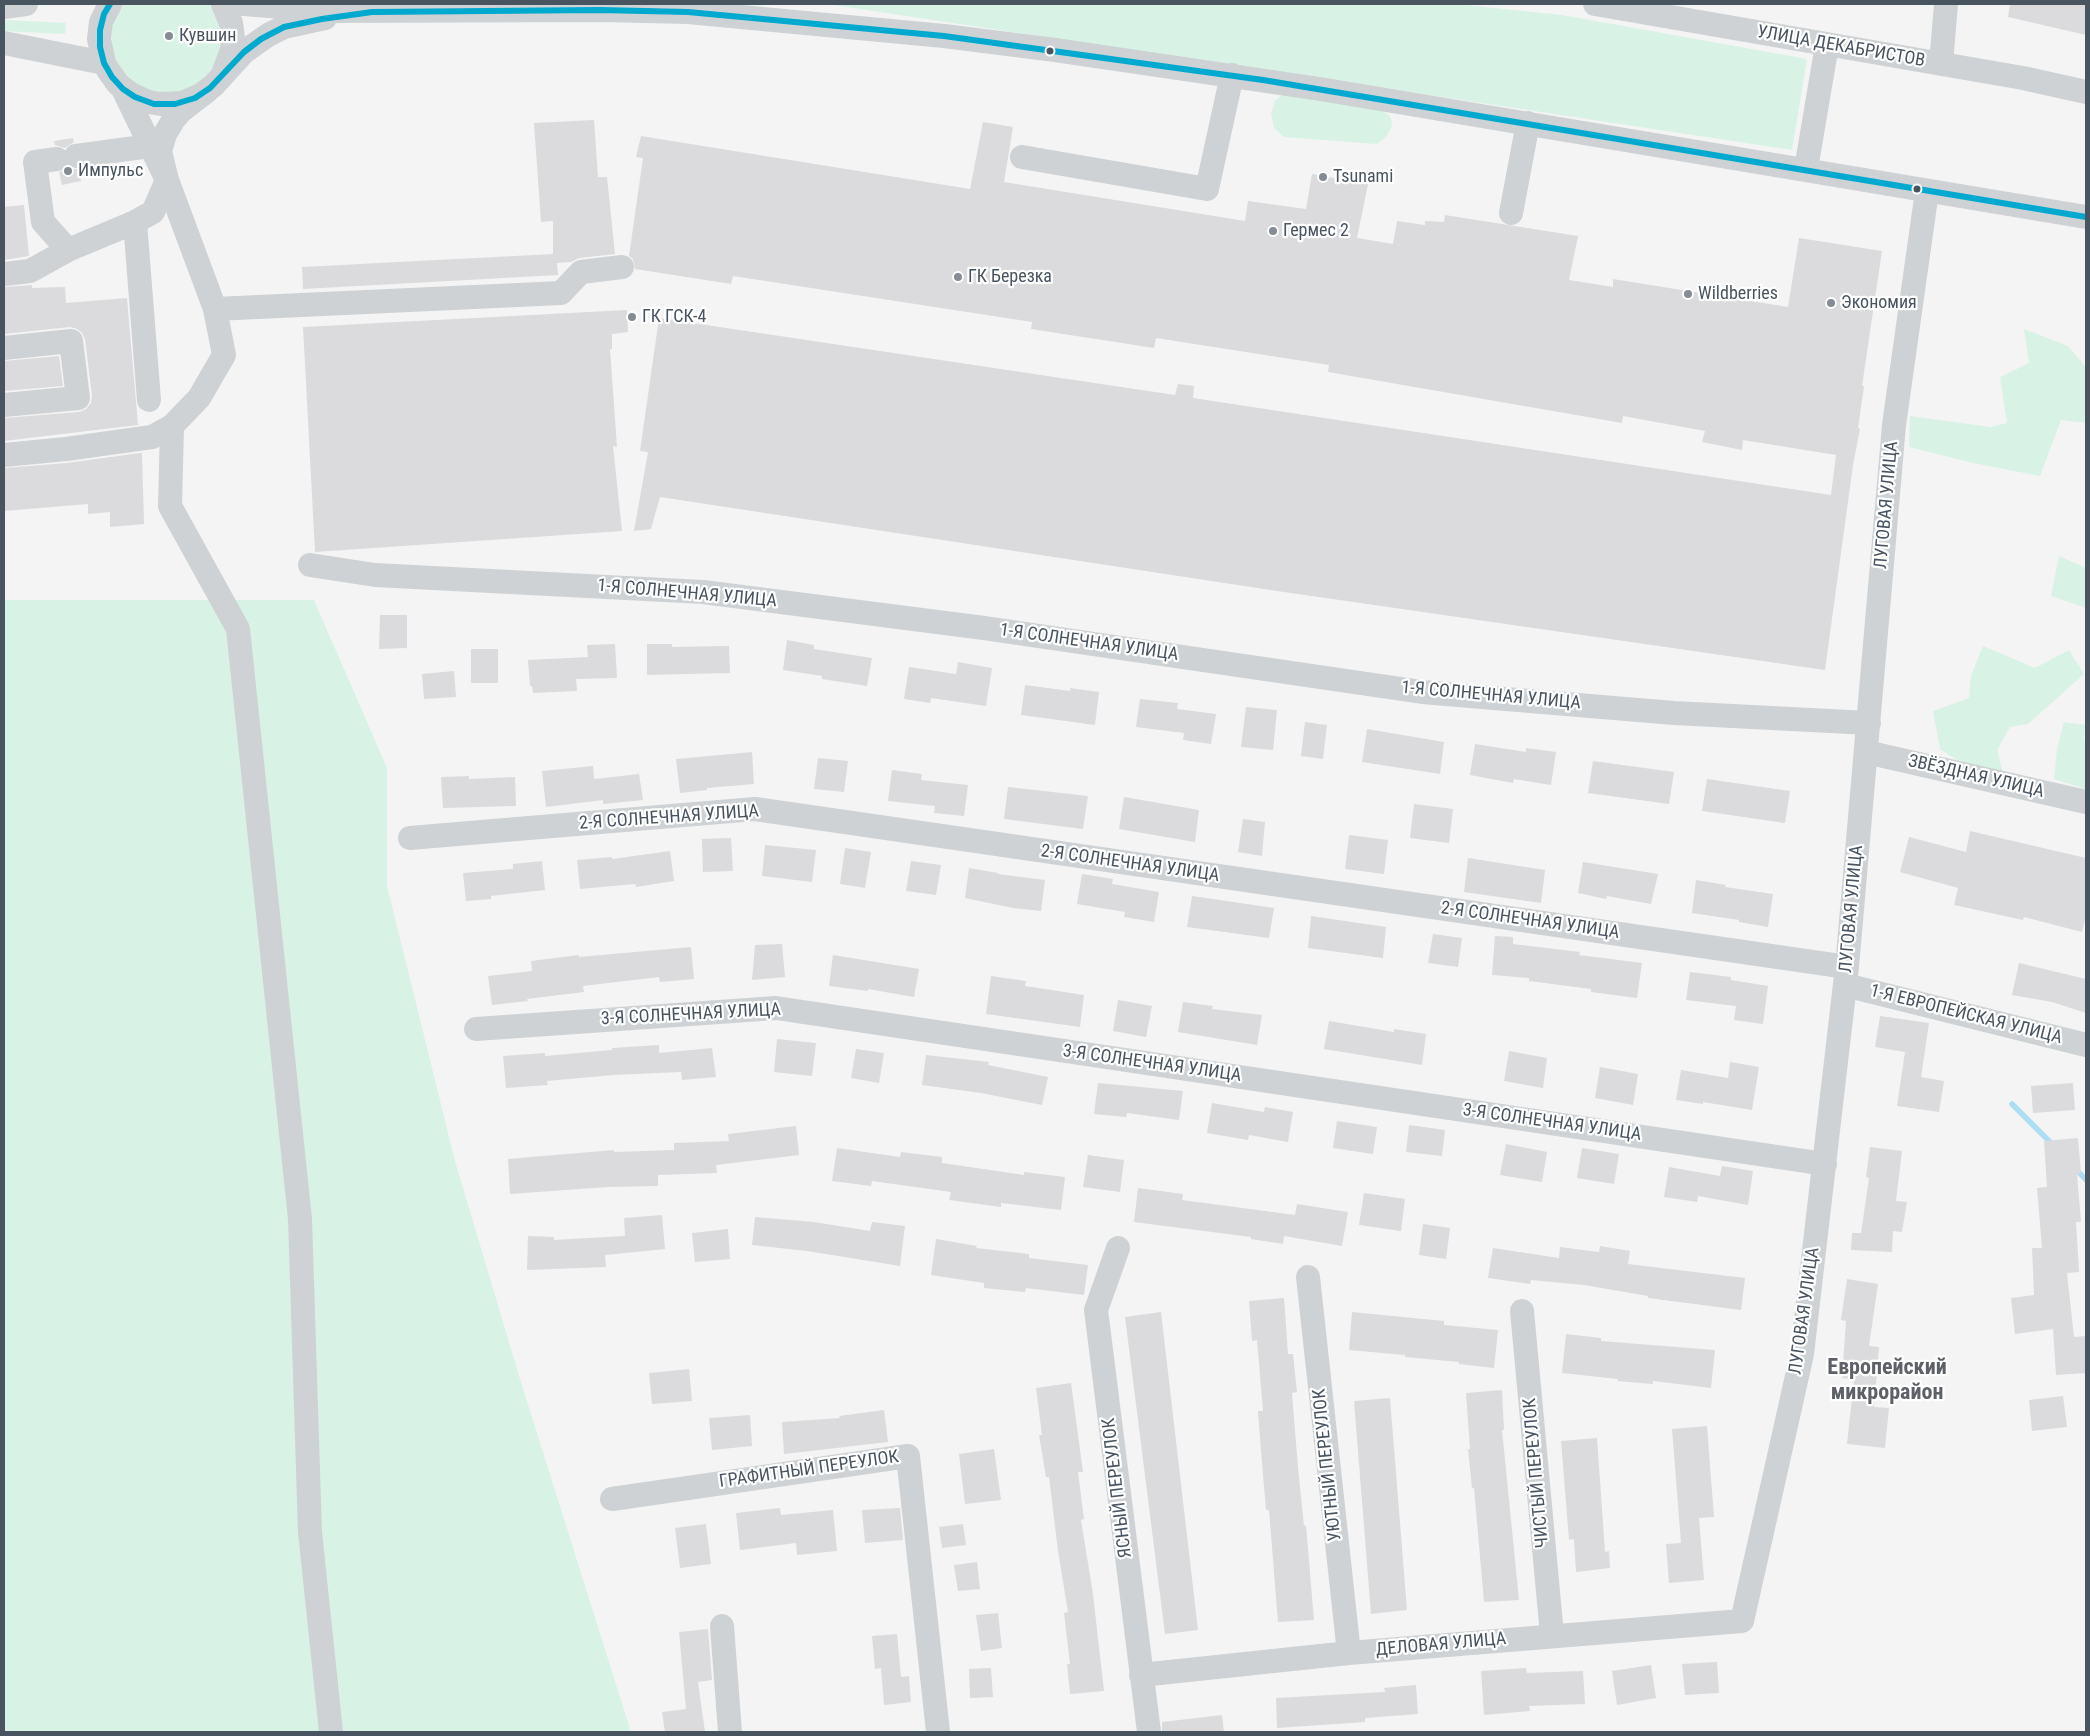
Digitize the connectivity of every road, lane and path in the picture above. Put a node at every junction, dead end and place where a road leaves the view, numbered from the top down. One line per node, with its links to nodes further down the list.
1 (26, 4): 7 (street)
2 (110, 4): 11 (street)
3 (223, 4): 14 (street)
4 (244, 4): 8 (street)
5 (1595, 4): 10 (street, УЛИЦА ДЕКАБРИСТОВ)
6 (1946, 4): 12 (street)
7 (4, 7)
8 (372, 12): 13 (street); 14 (street)
9 (4, 43): 11 (street)
10 (1827, 45): 12 (street, УЛИЦА ДЕКАБРИСТОВ); 20 (street)
11 (104, 63): 15 (street)
12 (1941, 64): 16 (street, УЛИЦА ДЕКАБРИСТОВ)
13 (1232, 75): 17 (street); 19 (street)
14 (215, 83): 15 (street); 21 (street)
15 (123, 89): 18 (street)
16 (2086, 92)
17 (1528, 123): 20 (street); 23 (street)
18 (150, 146): 21 (street); 26 (street)
19 (1022, 157)
20 (1806, 169): 22 (street)
21 (167, 180): 25 (street); 29 (street)
22 (1927, 191): 24 (street); 36 (street, ЛУГОВАЯ УЛИЦА)
23 (1511, 213)
24 (2086, 217)
25 (135, 222): 26 (street); 31 (street)
26 (68, 250): 28 (street)
27 (622, 267): 29 (street)
28 (4, 274)
29 (215, 309): 33 (street)
30 (4, 348): 32 (street)
31 (149, 400)
32 (4, 405)
33 (172, 426): 34 (street); 53 (street)
34 (4, 455)
35 (310, 565): 36 (street, 1-Я СОЛНЕЧНАЯ УЛИЦА)
36 (1869, 723): 37 (street, ЛУГОВАЯ УЛИЦА)
37 (1866, 752): 38 (street, ЗВЁЗДНАЯ УЛИЦА); 40 (street, ЛУГОВАЯ УЛИЦА)
38 (2086, 802)
39 (410, 838): 40 (street, 2-Я СОЛНЕЧНАЯ УЛИЦА)
40 (1846, 976): 42 (street, 1-Я ЕВРОПЕЙСКАЯ УЛИЦА); 43 (street, ЛУГОВАЯ УЛИЦА)
41 (476, 1029): 43 (street, 3-Я СОЛНЕЧНАЯ УЛИЦА)
42 (2086, 1045)
43 (1825, 1164): 48 (street, ЛУГОВАЯ УЛИЦА)
44 (1118, 1248): 52 (street, ЯСНЫЙ ПЕРЕУЛОК)
45 (1308, 1277): 51 (street, УЮТНЫЙ ПЕРЕУЛОК)
46 (1522, 1311): 50 (street, ЧИСТЫЙ ПЕРЕУЛОК)
47 (612, 1499): 55 (street, ГРАФИТНЫЙ ПЕРЕУЛОК)
48 (1742, 1621): 50 (street, ДЕЛОВАЯ УЛИЦА)
49 (722, 1626): 54 (street)
50 (1552, 1635): 51 (street, ДЕЛОВАЯ УЛИЦА)
51 (1349, 1652): 52 (street, ДЕЛОВАЯ УЛИЦА)
52 (1141, 1675): 56 (street, ЯСНЫЙ ПЕРЕУЛОК)
53 (331, 1732)
54 (730, 1732)
55 (938, 1732)
56 (1149, 1732)

